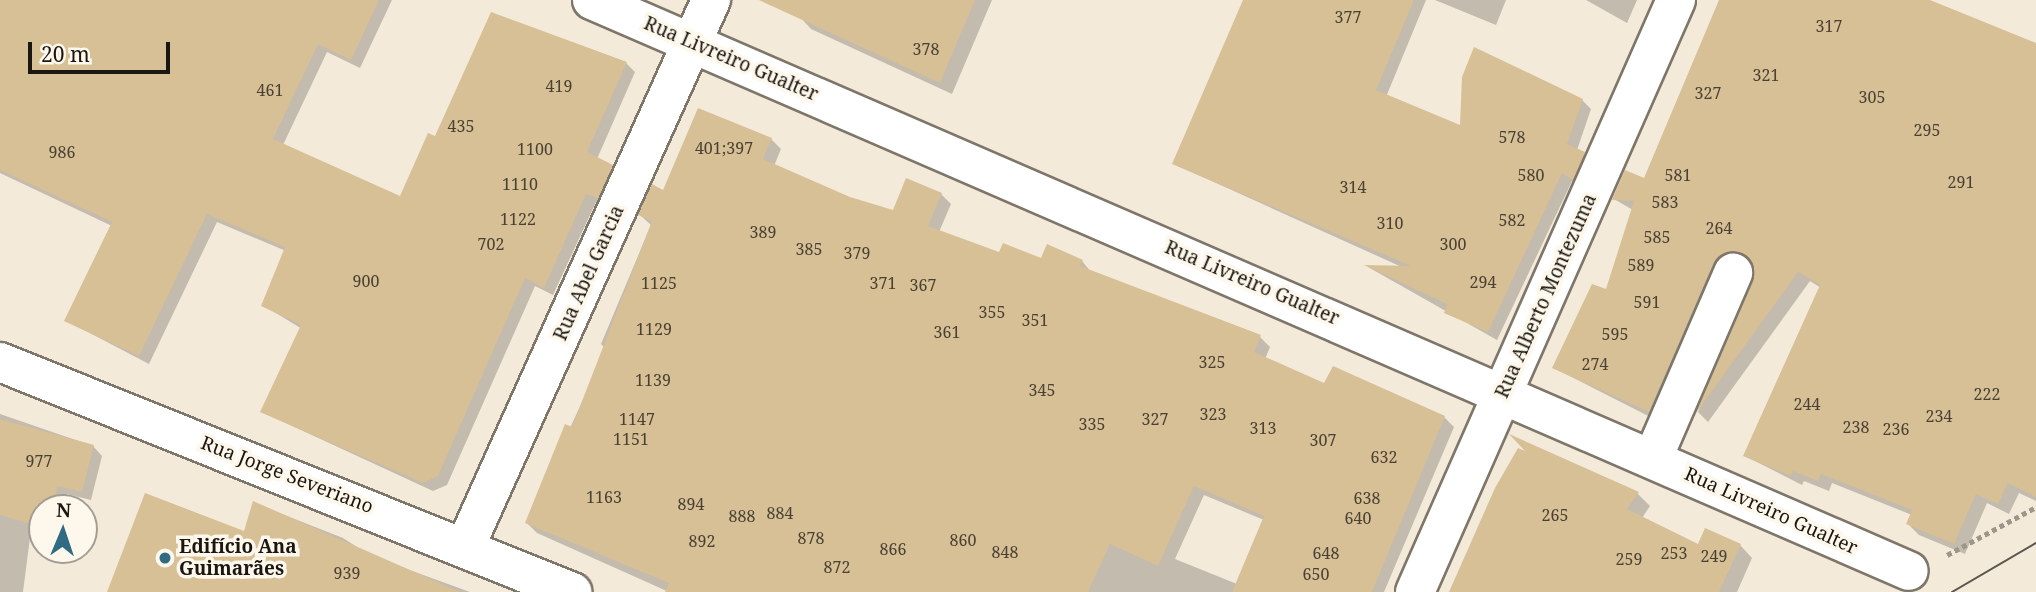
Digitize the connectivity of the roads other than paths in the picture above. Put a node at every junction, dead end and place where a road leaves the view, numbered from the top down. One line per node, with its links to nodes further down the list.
1 (592, 0): 4 (street, Rua Livreiro Gualter)
2 (711, 0): 4 (street, Rua Abel Garcia)
3 (1676, 0): 7 (street, Rua Alberto Montezuma)
4 (692, 43): 7 (street, Rua Livreiro Gualter); 9 (street, Rua Abel Garcia)
5 (1733, 273): 8 (street)
6 (0, 362): 9 (street, Rua Jorge Severiano)
7 (1504, 391): 8 (street, Rua Livreiro Gualter); 12 (street, Rua Alberto Montezuma)
8 (1653, 458): 10 (street, Rua Livreiro Gualter)
9 (466, 545): 11 (street, Rua Jorge Severiano)
10 (1909, 571)
11 (572, 592)
12 (1415, 592)

